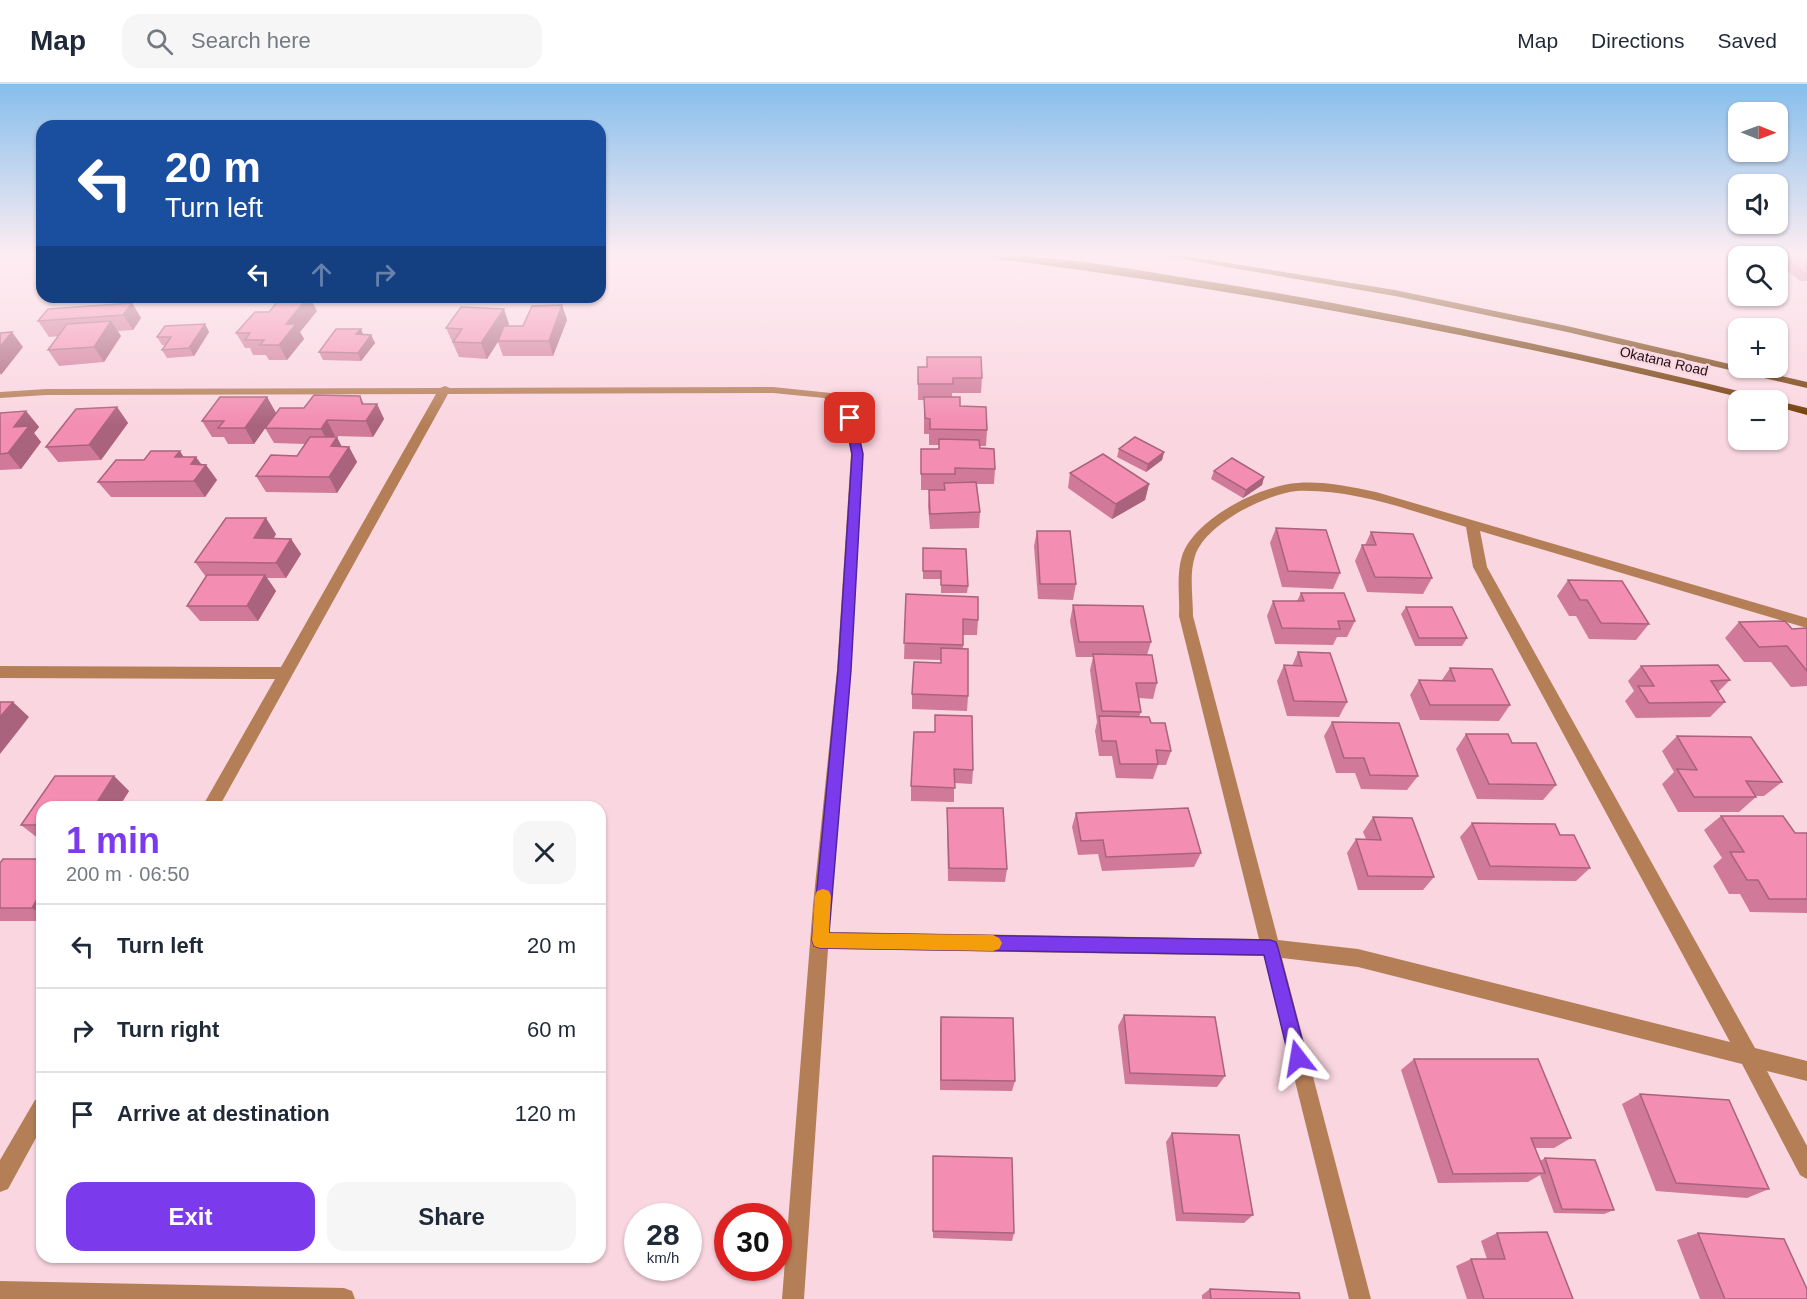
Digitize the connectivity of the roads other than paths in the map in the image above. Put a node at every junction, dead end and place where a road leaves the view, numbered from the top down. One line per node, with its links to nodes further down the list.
1 (1364, 312): 5 (main road, Okatana Road)
2 (1484, 312): 3 (main road, Okatana Road)
3 (1807, 385)
4 (445, 389): 6 (street); 12 (street); 14 (street)
5 (1728, 392)
6 (0, 395)
7 (1788, 406): 8 (main road)
8 (1807, 411)
9 (1472, 524): 10 (street); 15 (street); 16 (street)
10 (1807, 623)
11 (0, 672): 12 (street)
12 (285, 673): 13 (street)
13 (213, 801)
14 (820, 940): 15 (street); 23 (street)
15 (1270, 948): 16 (street); 24 (street)
16 (1749, 1057): 17 (street); 19 (street)
17 (1807, 1071)
18 (36, 1118): 20 (street)
19 (1807, 1168)
20 (0, 1181)
21 (0, 1292): 22 (street)
22 (344, 1299)
23 (793, 1299)
24 (1360, 1299)

